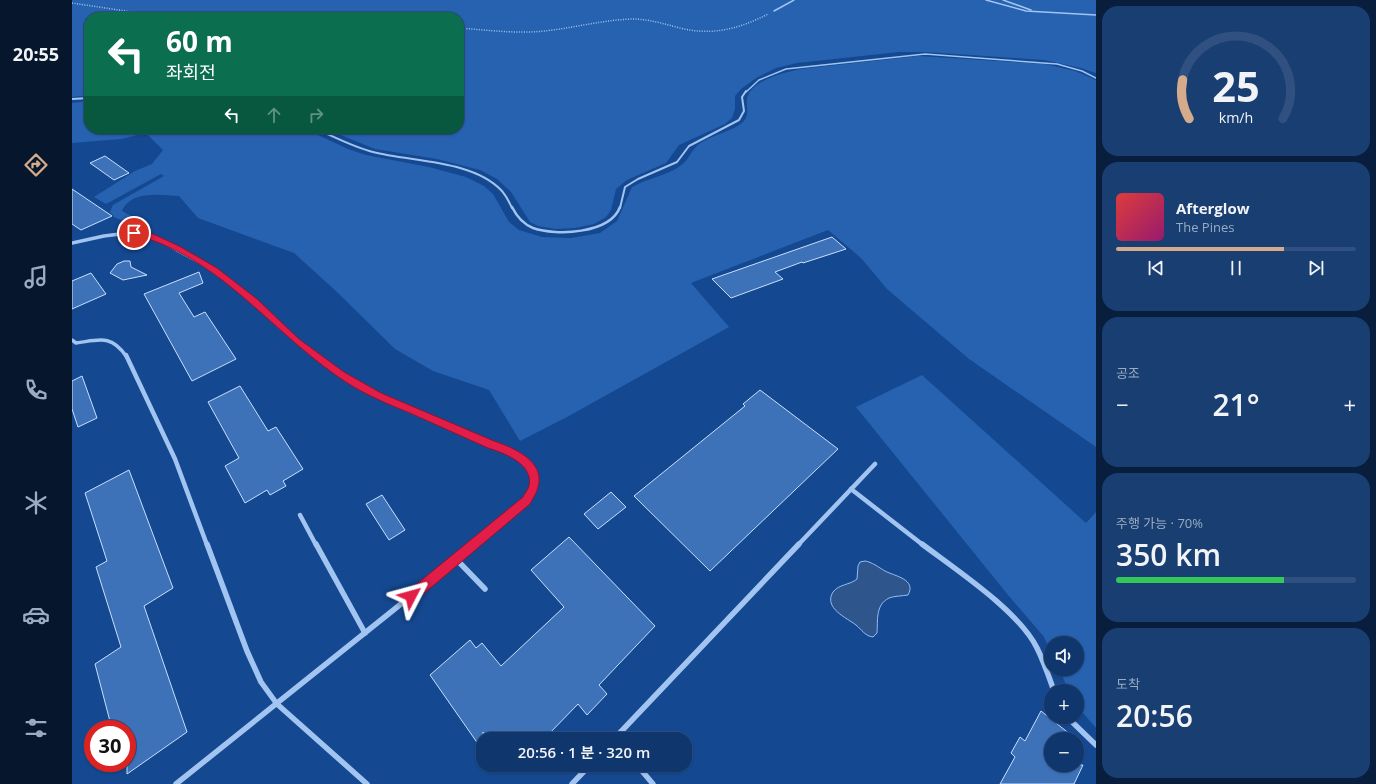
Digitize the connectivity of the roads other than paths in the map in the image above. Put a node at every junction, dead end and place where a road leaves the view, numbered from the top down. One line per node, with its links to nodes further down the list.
1 (794, 0): 4 (lane)
2 (986, 0): 5 (lane)
3 (1003, 0): 5 (lane)
4 (774, 11)
5 (1036, 12): 6 (lane)
6 (1096, 15)
7 (1096, 78): 10 (lane)
8 (84, 98): 9 (lane)
9 (72, 99)
10 (327, 134)
11 (72, 243): 16 (street)
12 (72, 340): 20 (street)
13 (875, 464): 14 (street)
14 (851, 489): 19 (street); 22 (street)
15 (300, 515): 18 (street)
16 (457, 560): 17 (street); 18 (street)
17 (485, 589)
18 (365, 633): 20 (street)
19 (1051, 684)
20 (278, 704): 26 (street); 27 (street)
21 (1074, 724): 23 (street)
22 (622, 732)
23 (1096, 745)
24 (583, 772): 28 (street)
25 (643, 772): 29 (street)
26 (176, 784)
27 (367, 784)
28 (572, 784)
29 (652, 784)

